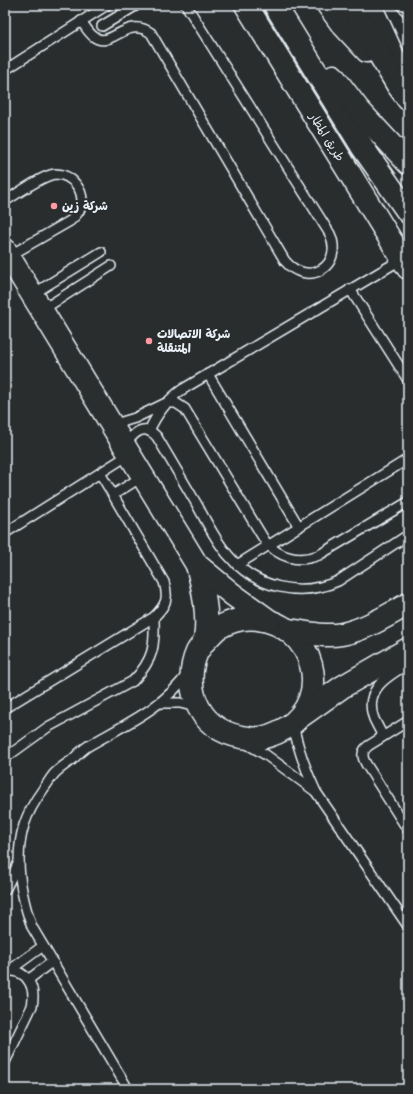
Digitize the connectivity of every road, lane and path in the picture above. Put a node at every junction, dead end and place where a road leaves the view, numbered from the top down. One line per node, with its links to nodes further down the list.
1 (107, 5): 12 (lane)
2 (137, 5): 13 (lane)
3 (186, 5): 12 (lane)
4 (246, 5): 21 (main road, طريق المطار)
5 (274, 5): 18 (main road)
6 (278, 5): 16 (main road)
7 (328, 5): 15 (main road)
8 (350, 5): 15 (main road)
9 (370, 5): 15 (main road)
10 (401, 5): 11 (lane)
11 (408, 13)
12 (82, 21): 14 (lane)
13 (102, 26)
14 (5, 70)
15 (404, 91)
16 (408, 163)
17 (5, 201): 20 (lane)
18 (408, 212)
19 (102, 252): 24 (lane)
20 (7, 253): 24 (main road)
21 (405, 263): 23 (lane)
22 (111, 266): 24 (lane)
23 (350, 289): 25 (lane); 26 (lane)
24 (37, 302): 28 (main road)
25 (208, 374): 27 (lane); 36 (lane)
26 (408, 380)
27 (166, 403): 28 (lane); 29 (lane); 39 (lane)
28 (112, 425): 30 (main road)
29 (149, 431): 30 (lane); 41 (lane)
30 (127, 450): 32 (lane); 33 (main road)
31 (408, 459): 36 (lane)
32 (100, 473): 34 (lane); 37 (lane)
33 (143, 476): 34 (lane); 40 (main road)
34 (113, 495): 43 (lane)
35 (408, 502): 39 (lane)
36 (299, 527): 39 (lane)
37 (5, 533)
38 (408, 536): 41 (lane)
39 (269, 545): 41 (lane)
40 (197, 564): 44 (main road); 46 (main road)
41 (237, 565)
42 (408, 604): 45 (main road)
43 (154, 617): 51 (lane); 57 (lane)
44 (268, 620): 45 (main road); 46 (main road)
45 (289, 630): 53 (main road)
46 (205, 641): 49 (main road)
47 (408, 649): 53 (main road)
48 (408, 664): 55 (lane)
49 (192, 668): 50 (lane); 52 (main road)
50 (159, 703): 52 (lane); 60 (lane)
51 (5, 708)
52 (200, 709): 56 (main road)
53 (296, 720): 56 (main road); 58 (lane)
54 (408, 721): 55 (lane)
55 (383, 736): 59 (lane)
56 (236, 737): 58 (lane)
57 (5, 758)
58 (316, 792): 62 (lane)
59 (408, 830)
60 (19, 860): 61 (lane); 63 (lane)
61 (5, 890)
62 (408, 926)
63 (43, 946): 64 (lane); 65 (lane)
64 (53, 961): 66 (lane); 68 (lane)
65 (7, 971): 66 (lane)
66 (28, 980): 67 (lane)
67 (5, 1062)
68 (128, 1089)

